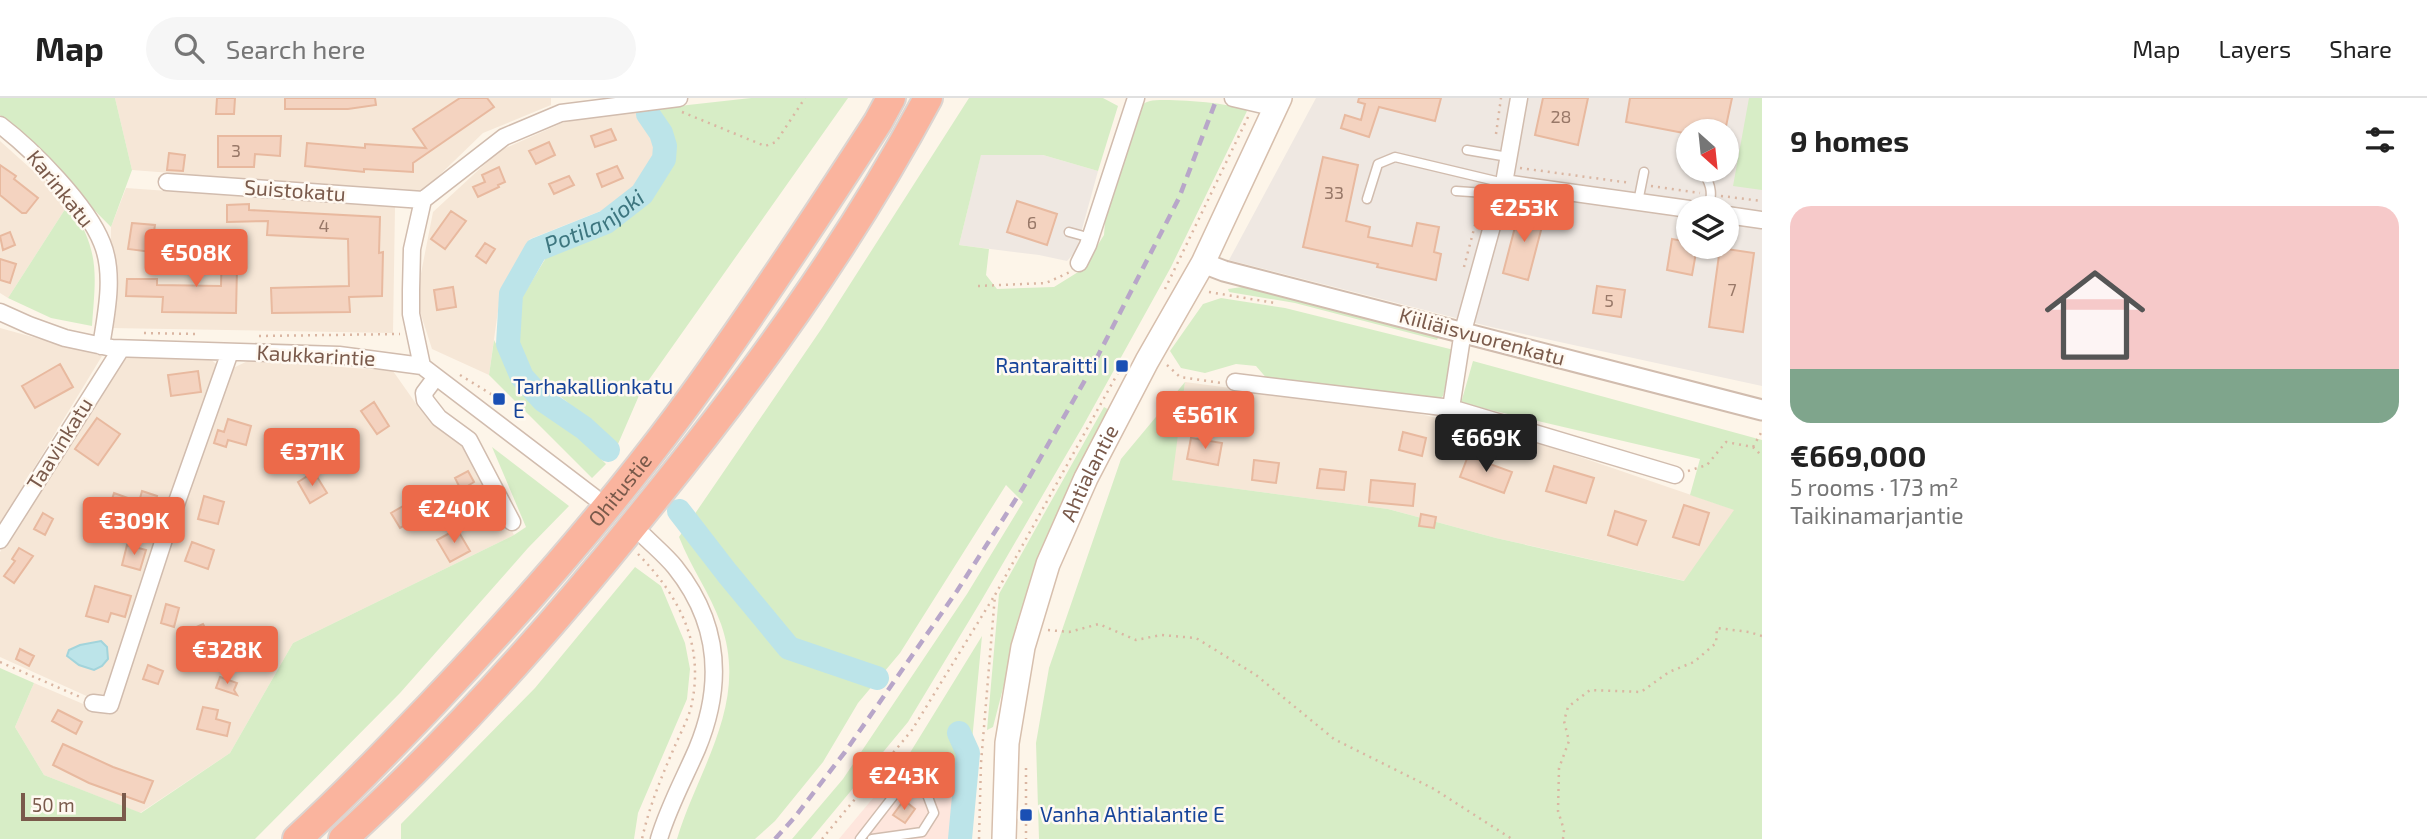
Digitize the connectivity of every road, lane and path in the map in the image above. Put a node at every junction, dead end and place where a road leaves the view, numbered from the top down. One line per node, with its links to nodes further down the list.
1 (680, 98): 9 (street)
2 (806, 98): 9 (path)
3 (891, 98): 66 (highway, Ohitustie)
4 (928, 98): 67 (highway, Ohitustie)
5 (1136, 98): 30 (street)
6 (1233, 98): 10 (street)
7 (1501, 98): 13 (path)
8 (1519, 98): 13 (street)
9 (660, 100): 23 (street)
10 (1278, 103): 32 (main road, Ahtialantie)
11 (0, 125): 40 (street, Karinkatu)
12 (1467, 150): 13 (lane)
13 (1503, 159): 17 (path); 18 (street)
14 (1644, 172): 17 (lane)
15 (167, 182): 23 (street, Suistokatu)
16 (1709, 182): 21 (lane)
17 (1642, 184): 21 (path); 25 (lane)
18 (1502, 188): 20 (lane); 22 (lane); 25 (street); 36 (street)
19 (1456, 191): 20 (lane)
20 (1483, 193): 33 (path)
21 (1712, 194): 24 (path)
22 (1367, 199)
23 (423, 200): 44 (street)
24 (1762, 201)
25 (1638, 202): 26 (street)
26 (1676, 207)
27 (1739, 217): 28 (street)
28 (1762, 220)
29 (1069, 232): 30 (lane)
30 (1091, 238): 31 (street)
31 (1079, 263): 34 (path)
32 (1203, 263): 36 (street, Kiiliäisvuorenkatu); 73 (main road, Ahtialantie)
33 (1462, 272)
34 (978, 286)
35 (0, 312): 40 (street, Kaukkarintie)
36 (1463, 331): 49 (street); 50 (street, Kiiliäisvuorenkatu)
37 (400, 334): 39 (path)
38 (198, 335): 40 (path)
39 (255, 337)
40 (102, 339): 41 (street, Kaukkarintie)
41 (121, 349): 42 (street, Kaukkarintie); 58 (street, Taavinkatu)
42 (230, 352): 44 (street, Kaukkarintie); 64 (street)
43 (1162, 360): 47 (path)
44 (422, 366): 46 (street)
45 (454, 371): 48 (path)
46 (436, 377): 55 (street); 56 (street)
47 (1227, 382): 49 (street)
48 (499, 399)
49 (1451, 408): 54 (street)
50 (1762, 410)
51 (1762, 431): 52 (path)
52 (1753, 447): 53 (path); 54 (path)
53 (1762, 456)
54 (1675, 475)
55 (594, 498)
56 (512, 522)
57 (644, 537): 69 (street)
58 (0, 540)
59 (636, 552): 68 (path)
60 (995, 595): 70 (path)
61 (1043, 630): 75 (path)
62 (1762, 636): 76 (path)
63 (0, 662): 64 (path)
64 (93, 703)
65 (1026, 761): 74 (path)
66 (297, 839)
67 (343, 839)
68 (642, 839)
69 (659, 839)
70 (822, 839)
71 (860, 839): 72 (lane)
72 (872, 839)
73 (1004, 839)
74 (1026, 839)
75 (1512, 839)
76 (1563, 839)

